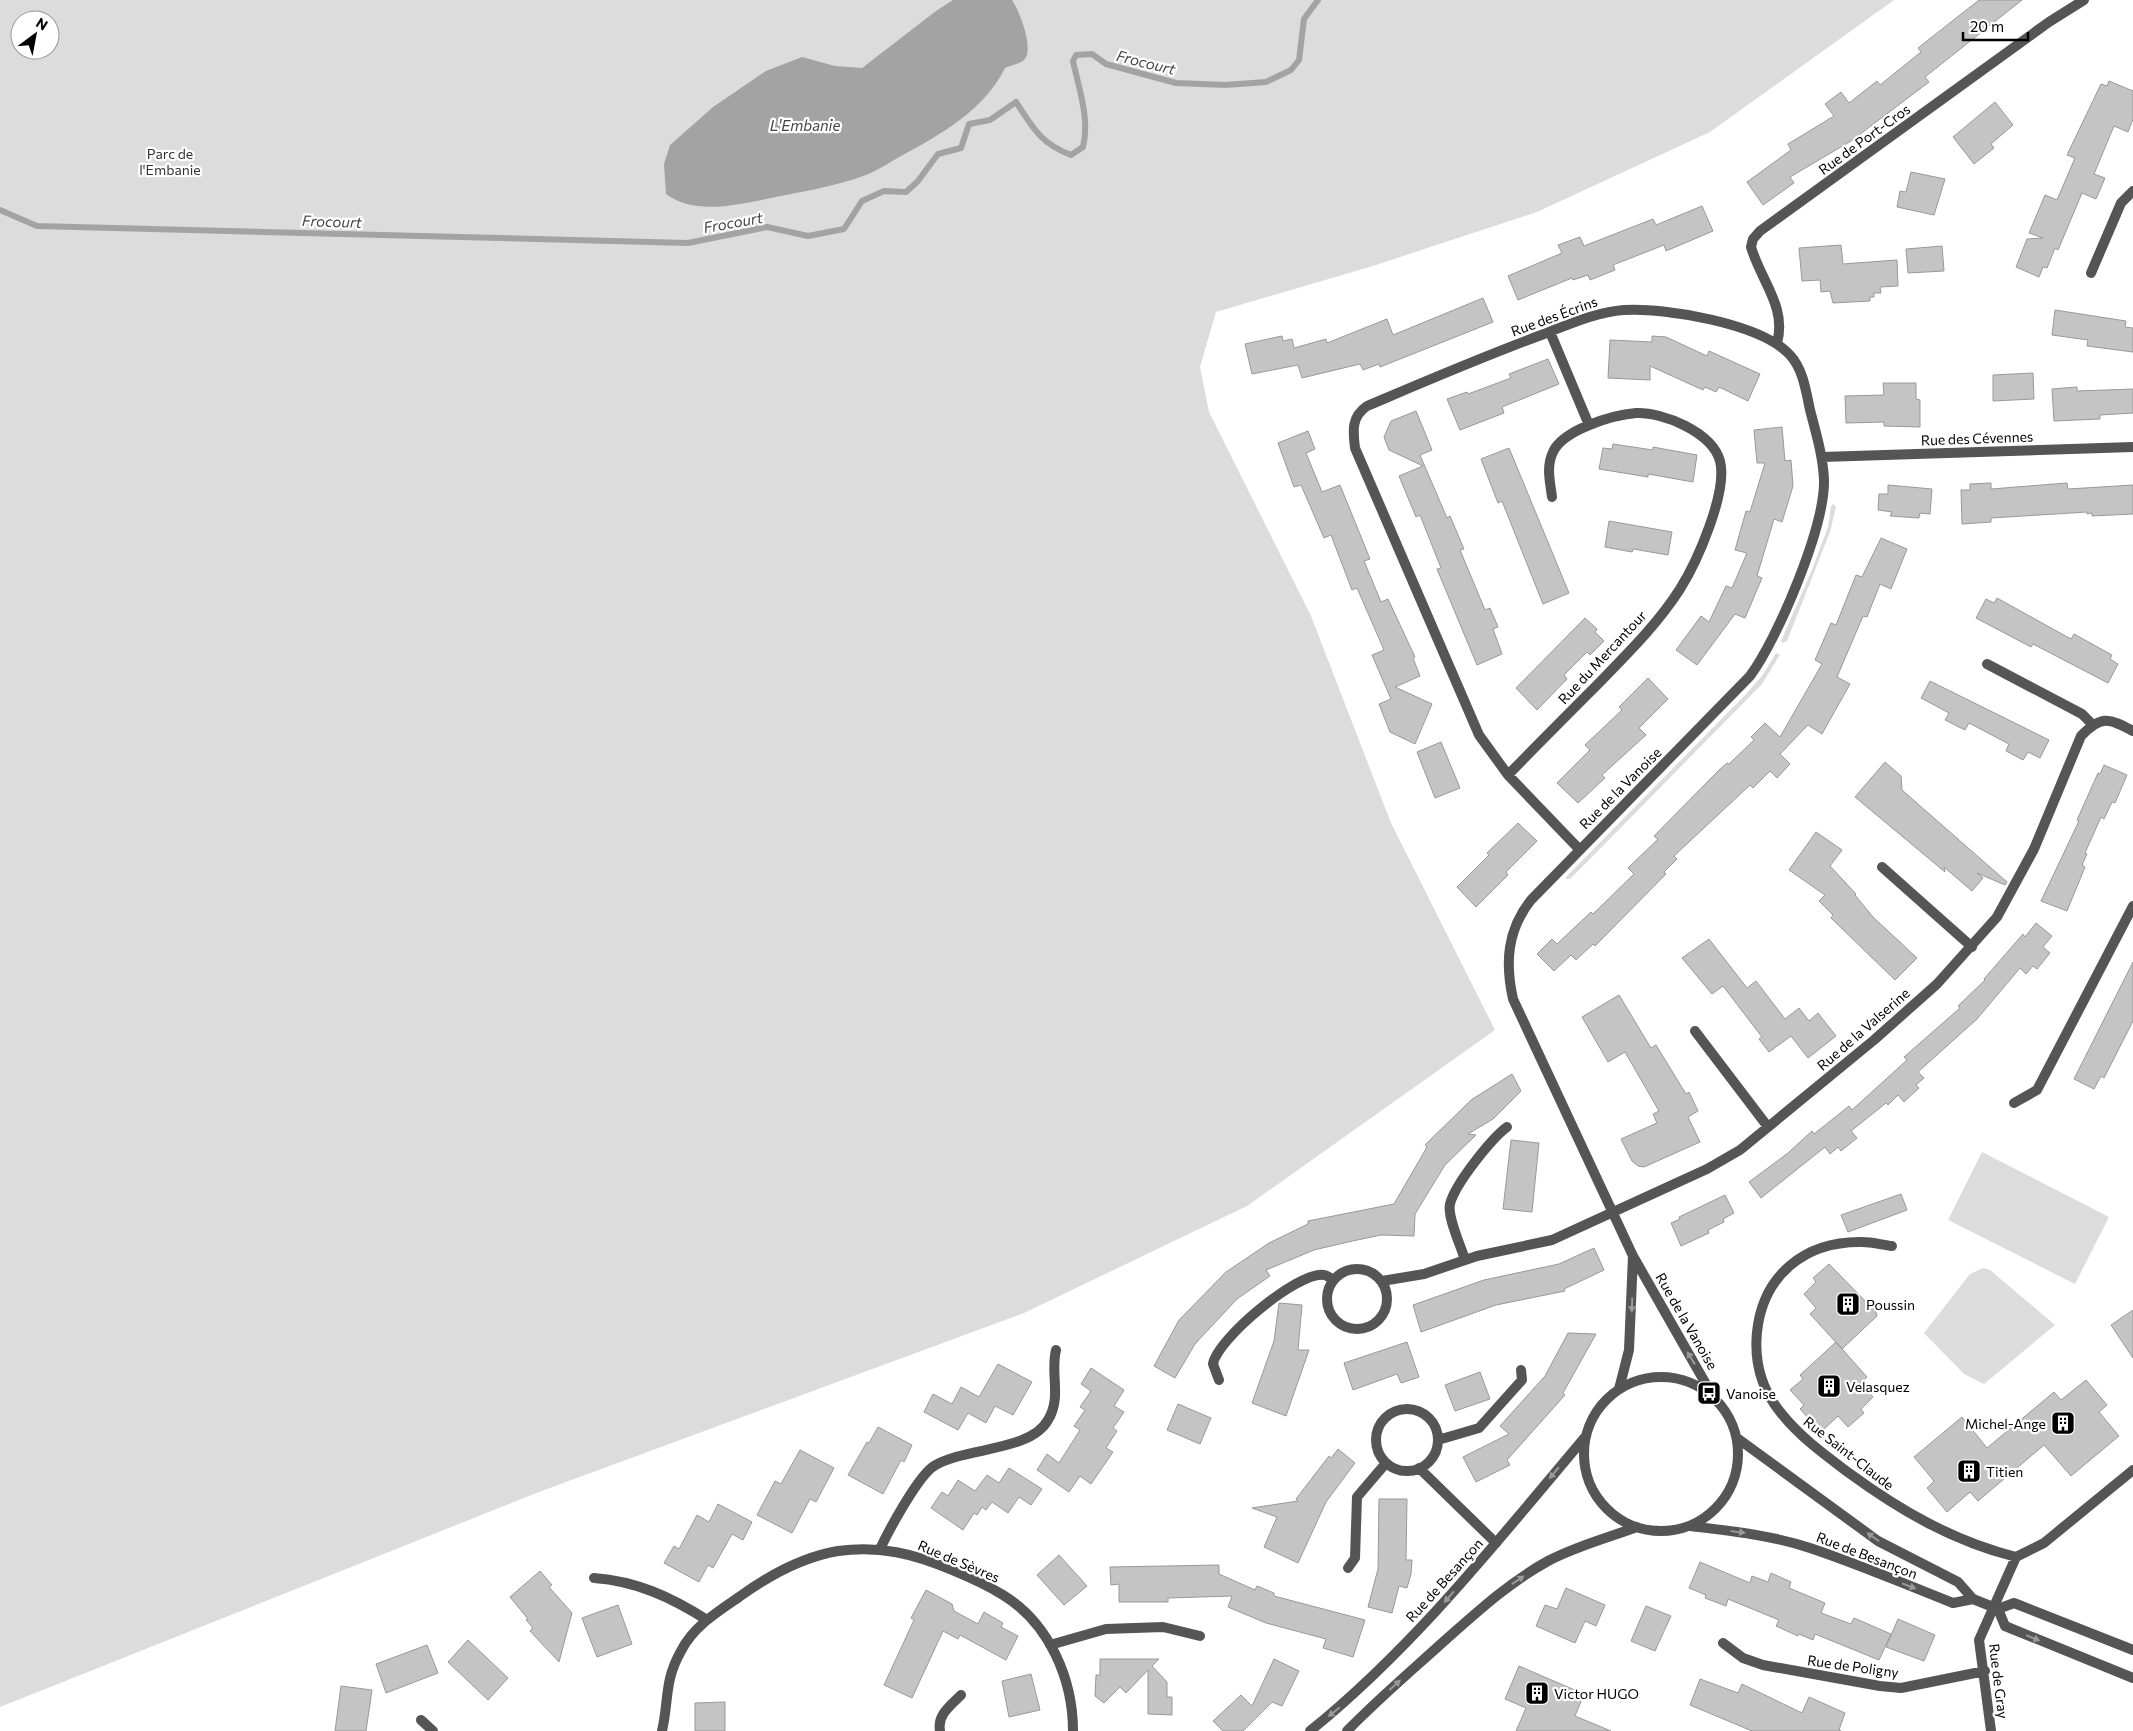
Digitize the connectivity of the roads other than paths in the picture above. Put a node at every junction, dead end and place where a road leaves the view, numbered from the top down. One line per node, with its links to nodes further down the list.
1 (2084, 0): 5 (street, Rue de Port-Cros)
2 (2133, 191): 3 (street)
3 (2091, 273)
4 (1550, 332): 5 (street, Rue des Écrins); 6 (street); 13 (street, Rue des Écrins)
5 (1777, 343): 8 (street, Rue de la Vanoise)
6 (1589, 425): 9 (street, Rue du Mercantour); 13 (street, Rue du Mercantour)
7 (2133, 448): 8 (street, Rue des Cévennes)
8 (1822, 457): 14 (street, Rue de la Vanoise)
9 (1552, 497)
10 (1987, 664): 11 (street)
11 (2092, 724): 12 (street); 17 (street, Rue de la Valserine)
12 (2133, 730)
13 (1508, 775): 14 (street)
14 (1579, 849): 22 (street, Rue de la Vanoise)
15 (1882, 866): 17 (street)
16 (2133, 906): 19 (street)
17 (1972, 947): 21 (street, Rue de la Valserine)
18 (1695, 1031): 21 (street)
19 (2014, 1103)
20 (1507, 1127): 25 (street)
21 (1768, 1128): 22 (street, Rue de la Valserine)
22 (1614, 1212): 24 (street, Rue de la Vanoise); 25 (street, Rue de la Valserine)
23 (1892, 1246): 43 (street, Rue Saint-Claude)
24 (1633, 1256): 31 (street, Rue de la Vanoise, one-way to 31); 32 (street, Rue de la Vanoise, one-way to 24)
25 (1465, 1260): 27 (street, Rue de la Valserine)
26 (1334, 1280): 27 (street); 27 (street); 30 (street)
27 (1382, 1282)
28 (1056, 1350): 42 (street)
29 (1521, 1370): 35 (street)
30 (1219, 1380)
31 (1619, 1389): 32 (street); 33 (street)
32 (1716, 1400): 34 (street)
33 (1586, 1436): 40 (street); 41 (street, Rue de Besançon, one-way to 41)
34 (1737, 1438): 39 (street); 46 (street, Rue de Besançon, one-way to 34)
35 (1438, 1440): 36 (street); 37 (street)
36 (1386, 1463): 37 (street); 44 (street)
37 (1418, 1468): 41 (street)
38 (2133, 1470): 43 (street)
39 (1690, 1526): 40 (street); 46 (street, Rue de Besançon, one-way to 46)
40 (1637, 1527): 62 (street, one-way to 40)
41 (1496, 1543): 61 (street, Rue de Besançon, one-way to 61)
42 (880, 1549): 48 (street, Rue de Sèvres); 51 (street, Rue de Sèvres)
43 (2016, 1557): 47 (street)
44 (1348, 1568)
45 (594, 1578): 48 (street)
46 (1973, 1599): 47 (street, Rue de Besançon)
47 (1996, 1608): 52 (street, Rue de Besançon); 53 (street, Rue de Gray); 54 (street, one-way to 54)
48 (706, 1620): 58 (street, Rue de Sèvres)
49 (1200, 1636): 51 (street)
50 (1723, 1643): 53 (street, Rue de Poligny)
51 (1050, 1645): 60 (street, Rue de Sèvres)
52 (2133, 1650)
53 (1985, 1672): 63 (street, Rue de Gray)
54 (2133, 1678)
55 (960, 1695): 59 (street)
56 (421, 1720): 57 (street)
57 (433, 1731)
58 (662, 1731)
59 (940, 1731)
60 (1073, 1731)
61 (1310, 1731)
62 (1347, 1731)
63 (1992, 1731)

